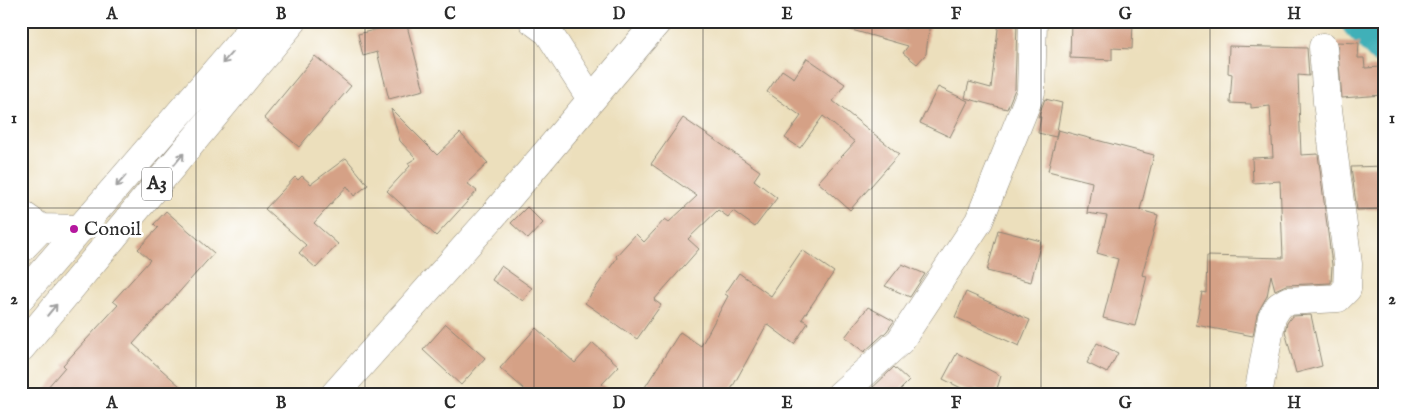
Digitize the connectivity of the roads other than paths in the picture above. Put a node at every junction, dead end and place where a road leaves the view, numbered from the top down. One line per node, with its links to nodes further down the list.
1 (259, 21): 9 (main road, A3, one-way to 9)
2 (533, 21): 7 (main road)
3 (658, 21): 7 (main road)
4 (1033, 21): 14 (main road)
5 (286, 24): 12 (main road, A3, one-way to 5)
6 (1323, 47): 15 (main road)
7 (591, 99): 13 (main road)
8 (31, 221): 9 (main road); 10 (main road)
9 (80, 229): 11 (main road, A3)
10 (21, 249)
11 (21, 297)
12 (21, 348)
13 (334, 395)
14 (840, 395)
15 (1258, 395)

